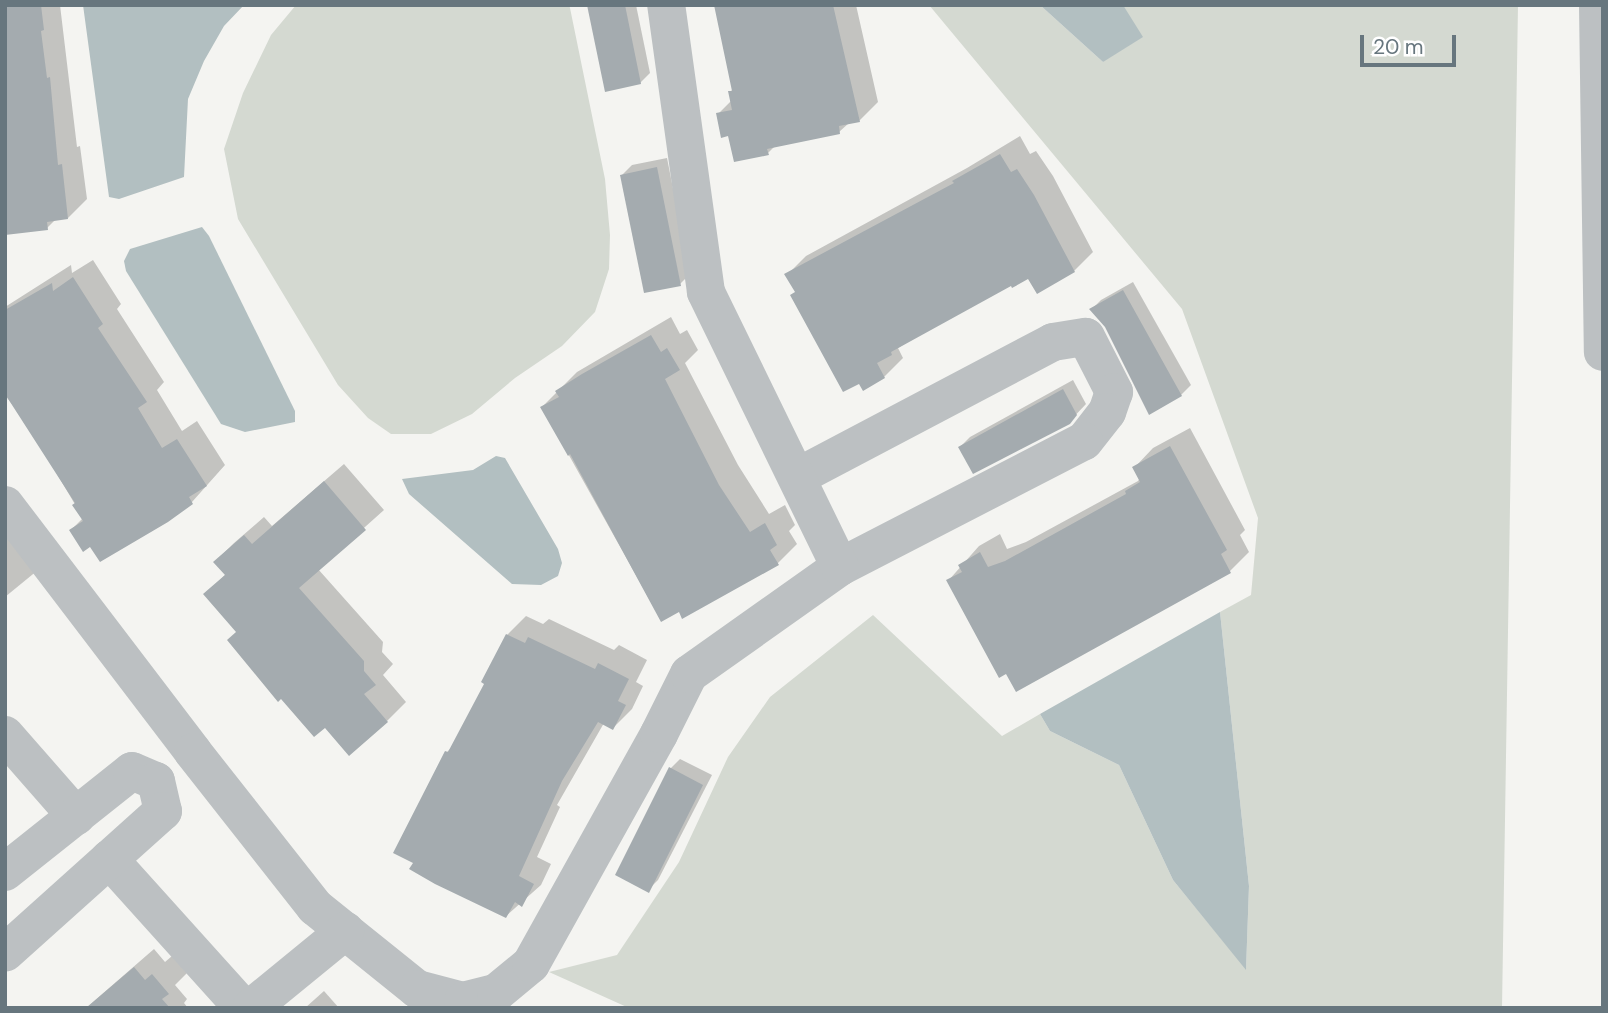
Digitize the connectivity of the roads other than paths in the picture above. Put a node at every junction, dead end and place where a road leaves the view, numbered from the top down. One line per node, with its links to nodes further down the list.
1 (666, 5): 4 (street)
2 (1598, 5): 3 (street)
3 (1603, 352)
4 (797, 477): 6 (street); 6 (street)
5 (5, 505): 8 (street)
6 (840, 567): 15 (street)
7 (5, 735): 10 (street)
8 (193, 752): 9 (street); 13 (street)
9 (156, 781): 10 (street); 11 (street)
10 (76, 816): 12 (street)
11 (109, 859): 14 (street); 16 (street)
12 (5, 872)
13 (345, 931): 15 (street); 17 (street)
14 (5, 953)
15 (463, 1004)
16 (243, 1008)
17 (251, 1008)

